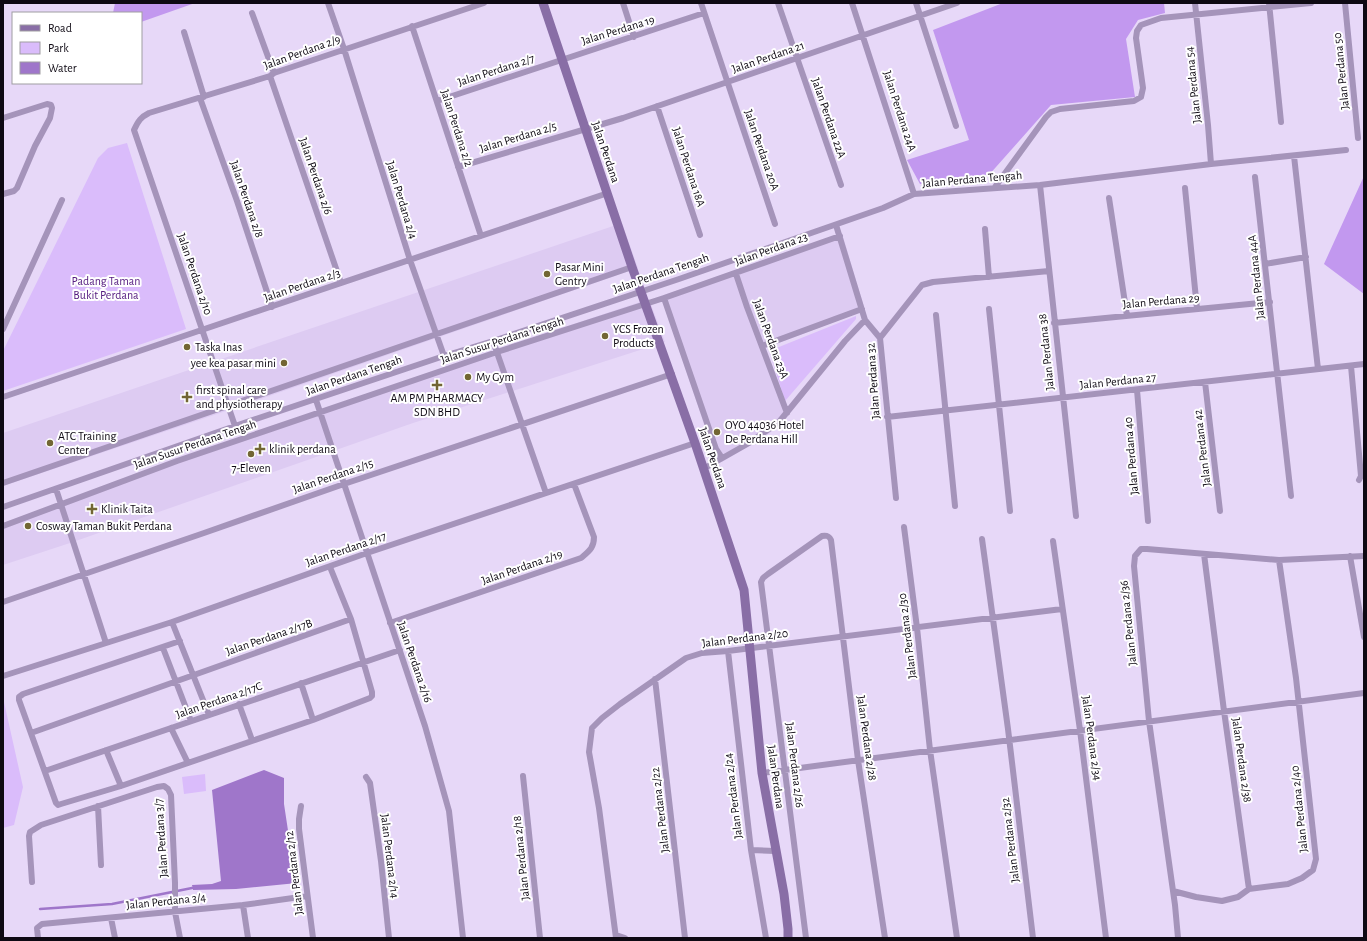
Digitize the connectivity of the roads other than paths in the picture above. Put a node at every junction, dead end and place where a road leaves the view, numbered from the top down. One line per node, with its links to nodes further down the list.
1 (328, 3): 22 (street, Jalan Perdana 2/4)
2 (484, 3): 18 (street, Jalan Perdana 2/9)
3 (543, 3): 24 (street, Jalan Perdana)
4 (624, 3): 21 (street)
5 (701, 3): 15 (street, Jalan Perdana 20A)
6 (778, 3): 23 (street, Jalan Perdana 22A)
7 (852, 3): 20 (street, Jalan Perdana 24A)
8 (916, 3): 16 (street)
9 (957, 3): 16 (street, Jalan Perdana 21)
10 (1195, 3): 17 (street, Jalan Perdana 54)
11 (1311, 3): 13 (street)
12 (1345, 3): 35 (street, Jalan Perdana 50)
13 (1270, 5): 17 (street); 31 (street)
14 (252, 13): 25 (street, Jalan Perdana 2/6)
15 (704, 13): 21 (street, Jalan Perdana 19); 26 (street, Jalan Perdana 20A)
16 (920, 15): 20 (street, Jalan Perdana 21); 32 (street)
17 (1196, 15): 38 (street, Jalan Perdana 54); 43 (street)
18 (412, 26): 22 (street, Jalan Perdana 2/9); 28 (street, Jalan Perdana 2/2)
19 (184, 32): 27 (street, Jalan Perdana 2/8)
20 (863, 35): 23 (street, Jalan Perdana 21); 47 (street, Jalan Perdana 24A)
21 (634, 37): 24 (street, Jalan Perdana 19)
22 (344, 49): 25 (street, Jalan Perdana 2/9); 57 (street, Jalan Perdana 2/4)
23 (797, 59): 26 (street, Jalan Perdana 21); 41 (street, Jalan Perdana 22A)
24 (562, 60): 28 (street, Jalan Perdana 2/7); 33 (street, Jalan Perdana)
25 (272, 75): 27 (street, Jalan Perdana 2/9); 63 (street, Jalan Perdana 2/6)
26 (728, 82): 29 (street, Jalan Perdana 21); 50 (street, Jalan Perdana 20A)
27 (202, 98): 34 (street, Jalan Perdana 2/9); 68 (street, Jalan Perdana 2/8)
28 (436, 101): 39 (street, Jalan Perdana 2/2)
29 (657, 106): 33 (street, Jalan Perdana 21); 53 (street, Jalan Perdana 18A)
30 (3, 118): 46 (street)
31 (1281, 122)
32 (956, 126)
33 (585, 128): 39 (street, Jalan Perdana 2/5); 45 (street, Jalan Perdana)
34 (134, 130): 77 (street, Jalan Perdana 2/10)
35 (1358, 138)
36 (1346, 150): 37 (street, Jalan Perdana Tengah)
37 (1294, 156): 38 (street, Jalan Perdana Tengah); 56 (street)
38 (1211, 164): 42 (street, Jalan Perdana Tengah)
39 (458, 167): 54 (street, Jalan Perdana 2/2)
40 (1256, 177): 58 (street, Jalan Perdana 44A)
41 (841, 185)
42 (1040, 185): 43 (street, Jalan Perdana Tengah); 60 (street, Jalan Perdana 38)
43 (995, 187): 47 (street, Jalan Perdana Tengah)
44 (1185, 188): 71 (street)
45 (608, 193): 54 (street, Jalan Perdana 2/3); 59 (street, Jalan Perdana)
46 (3, 194)
47 (914, 194): 51 (street, Jalan Perdana Tengah)
48 (1109, 198): 73 (street)
49 (62, 200): 76 (street)
50 (775, 224)
51 (836, 225): 55 (street); 64 (street, Jalan Perdana Tengah)
52 (985, 229): 62 (street)
53 (700, 235)
54 (481, 236): 57 (street, Jalan Perdana 2/3)
55 (840, 236): 61 (street, Jalan Perdana 23); 69 (street)
56 (1306, 257): 58 (street); 86 (street)
57 (410, 260): 63 (street, Jalan Perdana 2/3); 78 (street, Jalan Perdana 2/4)
58 (1265, 264): 66 (street, Jalan Perdana 44A)
59 (632, 267): 64 (street, Jalan Perdana); 78 (street, Jalan Susur Perdana Tengah)
60 (1049, 271): 62 (street, Jalan Perdana 32); 75 (street, Jalan Perdana 38)
61 (736, 274): 65 (street, Jalan Perdana 23); 81 (street, Jalan Perdana 23A)
62 (989, 277): 79 (street, Jalan Perdana 32)
63 (341, 283): 68 (street, Jalan Perdana 2/3)
64 (641, 292): 67 (street, Jalan Perdana); 80 (street, Jalan Perdana Tengah)
65 (664, 298): 67 (street, Jalan Perdana 23); 103 (street)
66 (1270, 302): 71 (street, Jalan Perdana 29); 88 (street, Jalan Perdana 44A)
67 (646, 304): 82 (street, Jalan Susur Perdana Tengah); 87 (street, Jalan Perdana)
68 (272, 306): 77 (street, Jalan Perdana 2/3)
69 (862, 309): 74 (street); 81 (street)
70 (990, 309): 94 (street)
71 (1197, 309): 73 (street, Jalan Perdana 29)
72 (936, 315): 96 (street)
73 (1127, 316): 75 (street, Jalan Perdana 29)
74 (866, 320): 79 (street); 98 (street)
75 (1054, 323): 92 (street, Jalan Perdana 38)
76 (3, 329)
77 (202, 330): 91 (street, Jalan Perdana 2/3); 95 (street, Jalan Perdana 2/10)
78 (436, 334): 83 (street, Jalan Perdana 2/4); 95 (street, Jalan Susur Perdana Tengah)
79 (880, 338): 99 (street, Jalan Perdana 32)
80 (493, 341): 82 (street); 83 (street, Jalan Perdana Tengah)
81 (762, 346): 98 (street, Jalan Perdana 23A)
82 (497, 352): 97 (street, Jalan Susur Perdana Tengah); 100 (street)
83 (444, 356): 93 (street, Jalan Perdana Tengah)
84 (1364, 364): 85 (street, Jalan Perdana 27)
85 (1351, 366): 86 (street, Jalan Perdana 27); 105 (street)
86 (1318, 369): 88 (street, Jalan Perdana 27)
87 (672, 374): 100 (street, Jalan Perdana 2/15); 102 (street, Jalan Perdana)
88 (1278, 374): 89 (street, Jalan Perdana 27); 111 (street, Jalan Perdana 44A)
89 (1205, 382): 90 (street, Jalan Perdana 27); 117 (street, Jalan Perdana 42)
90 (1137, 390): 92 (street, Jalan Perdana 27); 119 (street, Jalan Perdana 40)
91 (3, 397)
92 (1062, 398): 94 (street, Jalan Perdana 27); 118 (street, Jalan Perdana 38)
93 (316, 400): 97 (street, Jalan Perdana 2/16); 101 (street, Jalan Perdana Tengah)
94 (999, 405): 96 (street, Jalan Perdana 27); 116 (street)
95 (229, 406): 101 (street, Jalan Perdana 2/10); 106 (street, Jalan Susur Perdana Tengah)
96 (945, 411): 99 (street, Jalan Perdana 27); 114 (street)
97 (320, 413): 107 (street, Jalan Perdana 2/16); 113 (street, Jalan Susur Perdana Tengah)
98 (787, 413): 103 (street)
99 (887, 417): 112 (street, Jalan Perdana 32)
100 (522, 423): 107 (street, Jalan Perdana 2/15); 110 (street)
101 (235, 426): 109 (street, Jalan Perdana Tengah)
102 (695, 443): 104 (street, Jalan Perdana); 108 (street, Jalan Perdana 2/17)
103 (722, 458): 104 (street)
104 (703, 469): 145 (street, Jalan Perdana)
105 (1359, 480)
106 (3, 483)
107 (344, 484): 124 (street, Jalan Perdana 2/16); 131 (street, Jalan Perdana 2/15)
108 (574, 484): 110 (street, Jalan Perdana 2/17); 137 (street, Jalan Perdana 2/19)
109 (56, 489): 113 (street); 115 (street, Jalan Perdana Tengah)
110 (546, 493): 124 (street, Jalan Perdana 2/17)
111 (1290, 496)
112 (896, 498)
113 (60, 505): 120 (street, Jalan Susur Perdana Tengah); 131 (street)
114 (955, 506)
115 (3, 507)
116 (1010, 510)
117 (1220, 512)
118 (1076, 516)
119 (1148, 521)
120 (3, 526)
121 (904, 527): 138 (street, Jalan Perdana 2/30)
122 (982, 539): 135 (street)
123 (1053, 541): 133 (street, Jalan Perdana 2/34)
124 (367, 553): 129 (street, Jalan Perdana 2/17); 137 (street, Jalan Perdana 2/16)
125 (1204, 554): 128 (street, Jalan Perdana 2/36); 157 (street, Jalan Perdana 2/38); 161 (street, Jalan Perdana 2/36)
126 (1350, 556): 127 (street, Jalan Perdana 2/36); 128 (street, Jalan Perdana 2/36); 140 (street)
127 (1364, 556)
128 (1279, 560): 155 (street, Jalan Perdana 2/40)
129 (330, 566): 134 (street); 136 (street, Jalan Perdana 2/17)
130 (768, 574): 139 (street, Jalan Perdana 2/28); 143 (street, Jalan Perdana 2/26)
131 (84, 575): 132 (street, Jalan Perdana 2/15); 142 (street)
132 (3, 602)
133 (1062, 609): 135 (street, Jalan Perdana 2/20); 163 (street, Jalan Perdana 2/34)
134 (351, 619): 148 (street); 149 (street, Jalan Perdana 2/17B)
135 (992, 619): 138 (street, Jalan Perdana 2/20); 166 (street, Jalan Perdana 2/32)
136 (172, 622): 141 (street); 142 (street, Jalan Perdana 2/17)
137 (390, 622): 146 (street, Jalan Perdana 2/16)
138 (917, 628): 139 (street, Jalan Perdana 2/20); 168 (street, Jalan Perdana 2/30)
139 (842, 636): 143 (street, Jalan Perdana 2/20); 169 (street, Jalan Perdana 2/28)
140 (1364, 637)
141 (180, 641): 144 (street); 149 (street)
142 (106, 643): 150 (street, Jalan Perdana 2/17)
143 (770, 646): 145 (street, Jalan Perdana 2/20); 171 (street, Jalan Perdana 2/26)
144 (162, 648): 152 (street); 164 (street)
145 (750, 648): 147 (street, Jalan Perdana 2/20); 173 (street, Jalan Perdana)
146 (400, 650): 148 (street, Jalan Perdana 2/17C); 196 (street, Jalan Perdana 2/16)
147 (728, 651): 151 (street, Jalan Perdana 2/20); 179 (street, Jalan Perdana 2/24)
148 (364, 662): 153 (street, Jalan Perdana 2/17C); 159 (street)
149 (193, 675): 152 (street, Jalan Perdana 2/17B); 158 (street)
150 (3, 676)
151 (655, 679): 189 (street, Jalan Perdana 2/20); 199 (street, Jalan Perdana 2/22)
152 (176, 681): 160 (street); 164 (street, Jalan Perdana 2/17B)
153 (301, 683): 156 (street, Jalan Perdana 2/17C); 159 (street)
154 (1364, 693): 155 (street)
155 (1298, 701): 157 (street); 183 (street, Jalan Perdana 2/40)
156 (239, 704): 158 (street, Jalan Perdana 2/17C); 165 (street)
157 (1224, 711): 161 (street); 183 (street, Jalan Perdana 2/38)
158 (209, 714): 160 (street, Jalan Perdana 2/17C)
159 (313, 720): 165 (street)
160 (190, 721): 162 (street, Jalan Perdana 2/17C)
161 (1149, 721): 163 (street); 184 (street, Jalan Perdana 2/36)
162 (170, 728): 167 (street, Jalan Perdana 2/17C); 170 (street)
163 (1080, 730): 166 (street); 206 (street, Jalan Perdana 2/34)
164 (30, 733): 172 (street)
165 (252, 740): 170 (street)
166 (1009, 740): 168 (street); 205 (street, Jalan Perdana 2/32)
167 (106, 750): 172 (street, Jalan Perdana 2/17C); 176 (street)
168 (930, 750): 169 (street); 204 (street)
169 (858, 760): 171 (street); 203 (street, Jalan Perdana 2/28)
170 (188, 763): 176 (street)
171 (784, 770): 173 (street); 202 (street, Jalan Perdana 2/26)
172 (45, 771): 176 (street)
173 (762, 772): 180 (street, Jalan Perdana)
174 (523, 776): 197 (street, Jalan Perdana 2/18)
175 (366, 777): 195 (street, Jalan Perdana 2/14)
176 (121, 786)
177 (98, 806): 181 (street); 182 (street); 187 (street, Jalan Perdana 3/7)
178 (301, 806): 185 (street, Jalan Perdana 2/12)
179 (751, 850): 180 (street); 200 (street, Jalan Perdana 2/24)
180 (775, 851): 201 (street, Jalan Perdana)
181 (101, 865)
182 (32, 882)
183 (1249, 889): 184 (street)
184 (1173, 891): 207 (street, Jalan Perdana 2/36)
185 (307, 896): 186 (street, Jalan Perdana 3/4); 194 (street, Jalan Perdana 2/12)
186 (243, 905): 187 (street, Jalan Perdana 3/4); 193 (street)
187 (176, 912): 188 (street, Jalan Perdana 3/4); 192 (street, Jalan Perdana 3/7)
188 (111, 918): 190 (street, Jalan Perdana 3/4); 191 (street)
189 (616, 937): 198 (street)
190 (38, 938)
191 (115, 938)
192 (180, 938)
193 (248, 938)
194 (313, 938)
195 (389, 938)
196 (463, 938)
197 (540, 938)
198 (625, 938)
199 (685, 938)
200 (766, 938)
201 (788, 938)
202 (806, 938)
203 (885, 938)
204 (958, 938)
205 (1033, 938)
206 (1106, 938)
207 (1178, 938)

